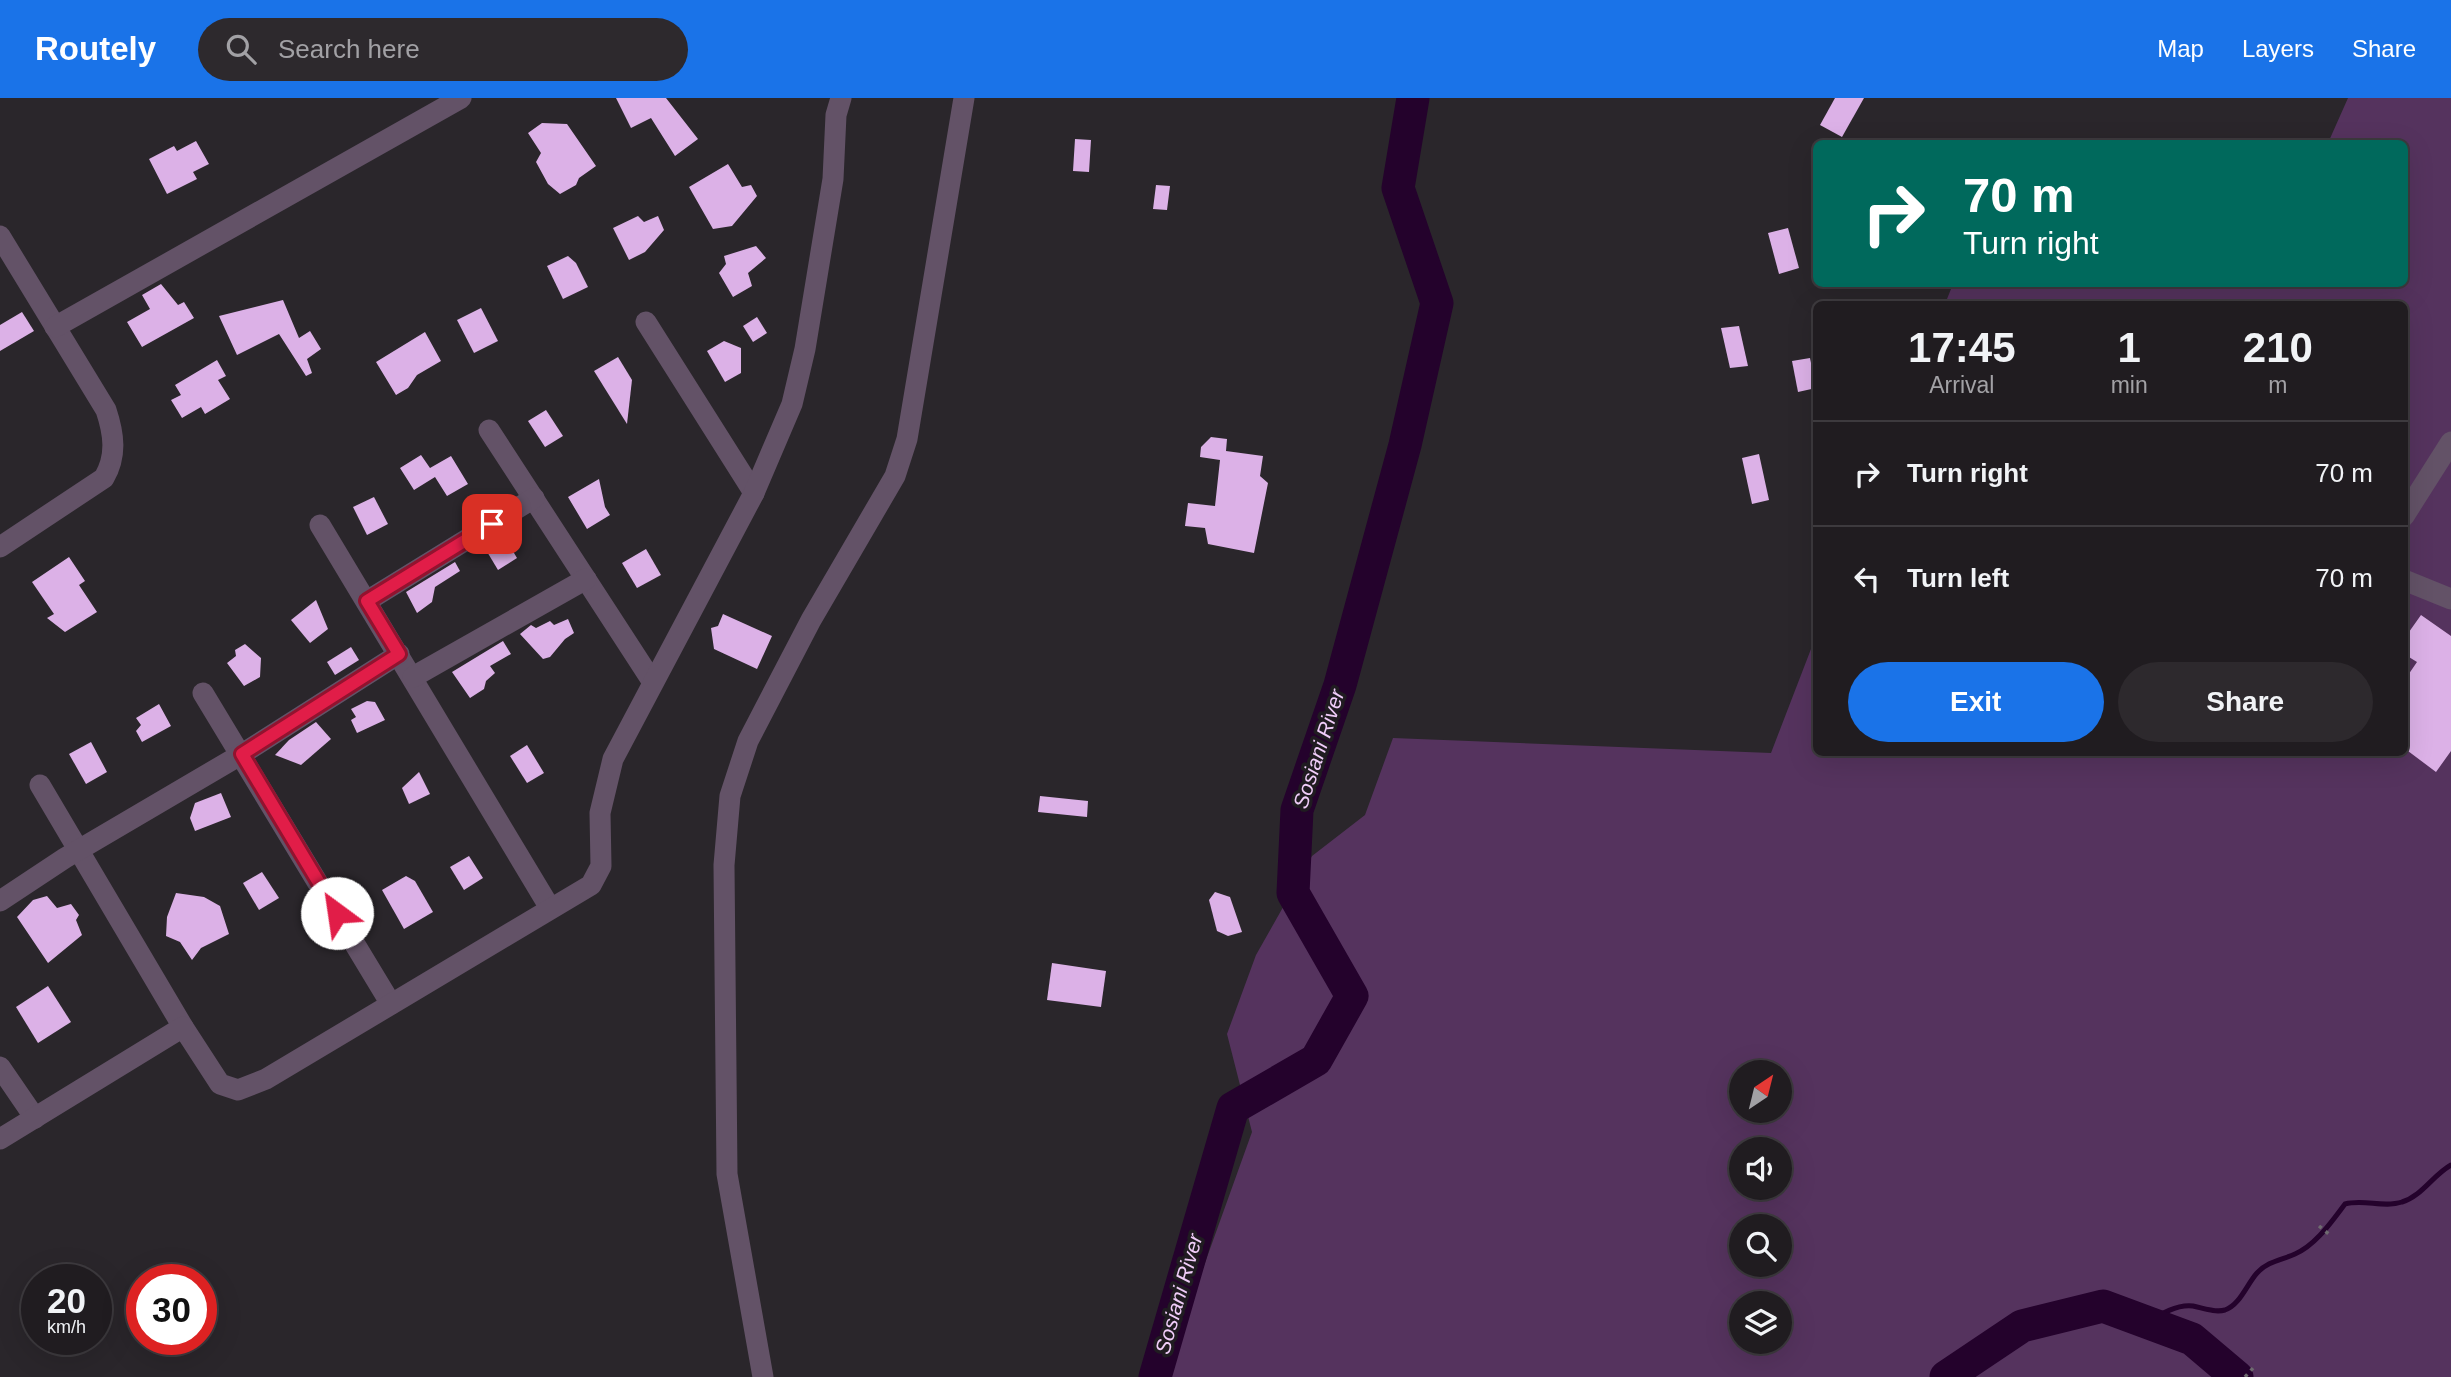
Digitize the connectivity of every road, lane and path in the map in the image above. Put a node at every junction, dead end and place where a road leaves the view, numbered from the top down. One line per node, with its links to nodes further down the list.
1 (461, 98): 6 (street)
2 (841, 98): 9 (street)
3 (964, 98): 35 (street)
4 (0, 236): 6 (street)
5 (646, 322): 9 (street)
6 (55, 327): 13 (street)
7 (489, 430): 10 (street)
8 (2451, 442): 11 (street)
9 (754, 493): 20 (street)
10 (534, 498): 14 (street); 17 (street)
11 (2408, 510)
12 (320, 525): 17 (street)
13 (0, 547)
14 (586, 579): 19 (street); 20 (street)
15 (2408, 582): 16 (street)
16 (2451, 599)
17 (367, 601): 18 (street)
18 (399, 654): 19 (street); 22 (street)
19 (412, 677): 26 (street)
20 (652, 681): 26 (street)
21 (203, 693): 22 (street)
22 (242, 754): 24 (street); 27 (street)
23 (40, 785): 24 (street)
24 (79, 850): 25 (street); 28 (street)
25 (0, 901)
26 (550, 908): 27 (street)
27 (391, 1004): 28 (street)
28 (183, 1027): 30 (street)
29 (0, 1067): 30 (street)
30 (35, 1118): 31 (street)
31 (0, 1139)
32 (2319, 1226): 33 (path)
33 (2330, 1235)
34 (2254, 1367): 36 (path)
35 (763, 1377)
36 (2245, 1377)

